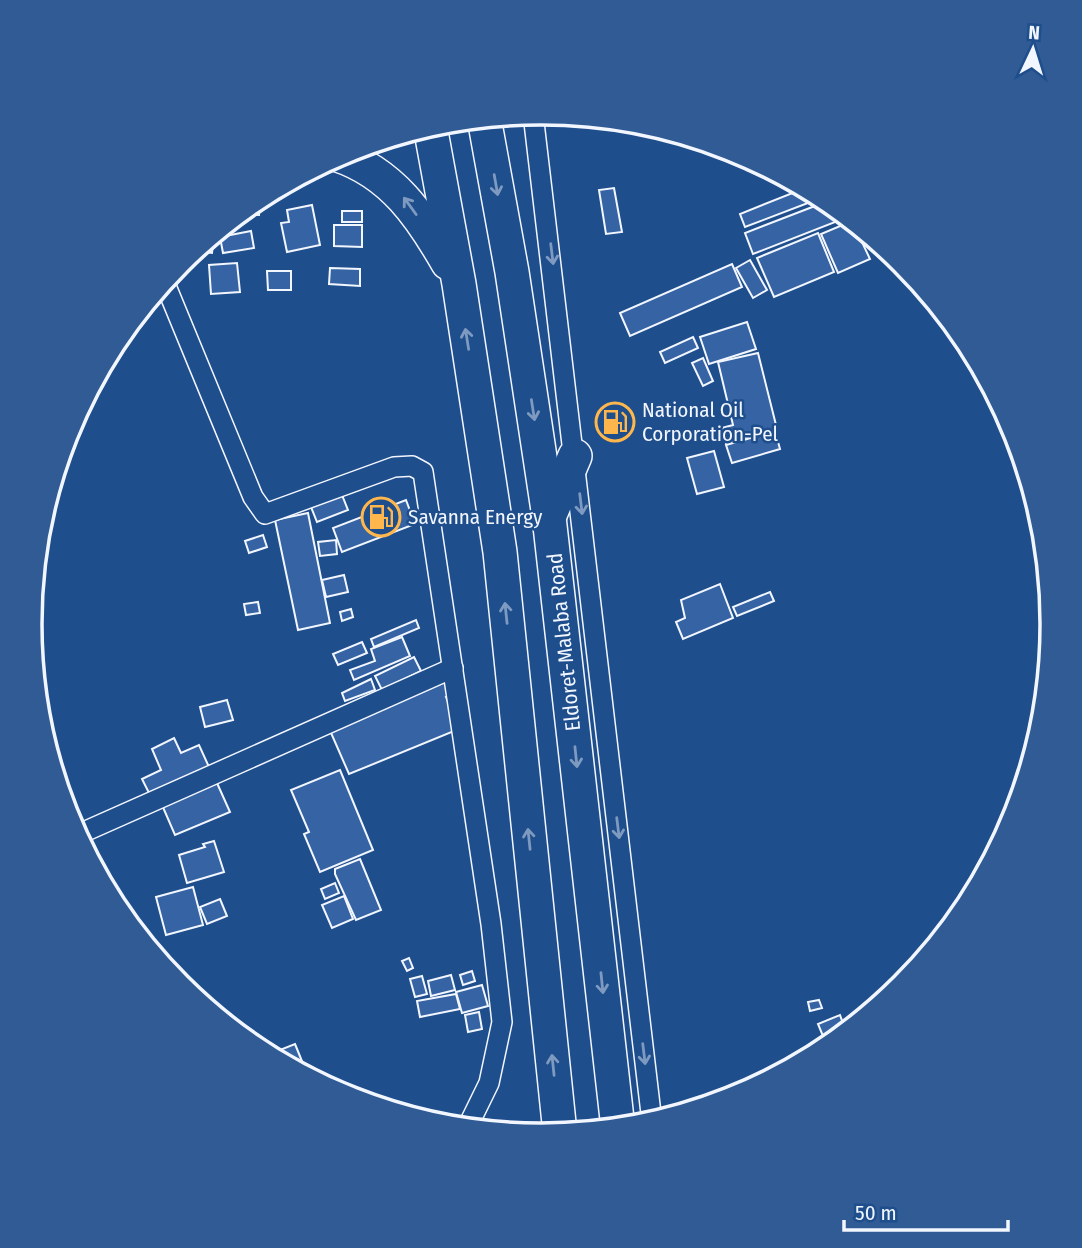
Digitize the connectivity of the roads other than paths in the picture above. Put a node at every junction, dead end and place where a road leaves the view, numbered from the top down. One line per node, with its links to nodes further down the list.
1 (534, 125): 7 (street, Eldoret-Malaba Road, one-way to 7)
2 (486, 128): 8 (highway, Eldoret-Malaba Road, one-way to 8)
3 (432, 138): 5 (highway)
4 (355, 161): 5 (highway, one-way to 4)
5 (459, 284): 14 (highway, one-way to 5)
6 (169, 292): 9 (street)
7 (575, 456): 8 (highway); 11 (street, Eldoret-Malaba Road, one-way to 11)
8 (550, 517): 12 (highway, Eldoret-Malaba Road, one-way to 12)
9 (453, 668): 10 (street); 13 (street)
10 (87, 831)
11 (651, 1110)
12 (617, 1117)
13 (472, 1118)
14 (559, 1122)

